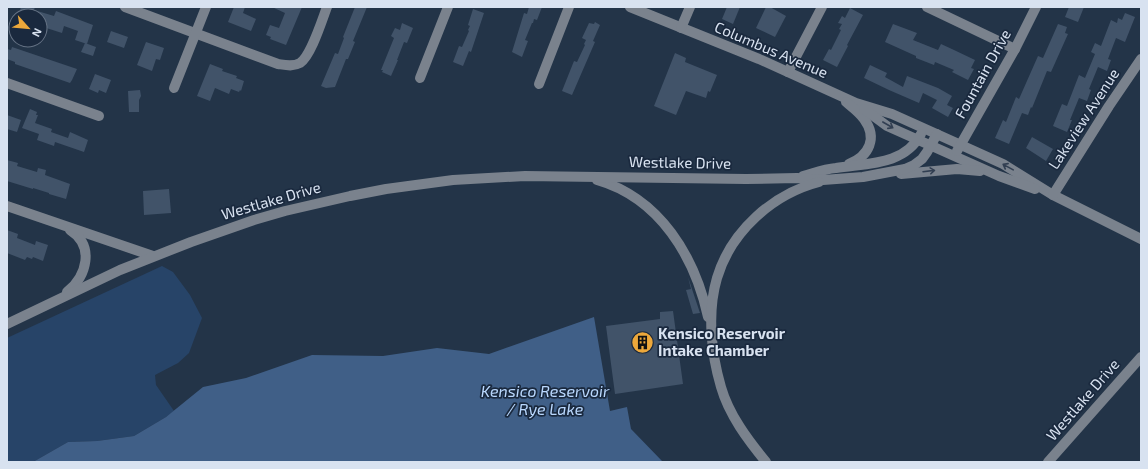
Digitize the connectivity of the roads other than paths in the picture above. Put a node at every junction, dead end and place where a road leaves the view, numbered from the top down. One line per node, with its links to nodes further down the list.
1 (125, 7): 12 (street)
2 (206, 7): 12 (street)
3 (327, 7): 12 (street)
4 (448, 7): 16 (street)
5 (569, 7): 18 (street)
6 (630, 7): 11 (street, Columbus Avenue)
7 (690, 7): 11 (street)
8 (822, 7): 15 (street)
9 (927, 7): 13 (street)
10 (1036, 7): 13 (street, Fountain Drive)
11 (681, 28): 15 (street, Columbus Avenue)
12 (196, 33): 19 (street)
13 (1015, 49): 26 (street, Fountain Drive)
14 (1141, 59): 35 (street, Lakeview Avenue)
15 (788, 72): 20 (street, Columbus Avenue)
16 (420, 78)
17 (7, 83): 22 (street)
18 (539, 84)
19 (174, 88)
20 (839, 95): 21 (street, Columbus Avenue); 29 (street)
21 (856, 103): 23 (street, Columbus Avenue); 25 (street, Columbus Avenue, one-way to 25)
22 (99, 116)
23 (924, 128): 24 (street, Columbus Avenue); 25 (street)
24 (937, 134): 26 (street, Columbus Avenue); 27 (street)
25 (918, 140): 27 (street, Columbus Avenue); 29 (street)
26 (961, 145): 28 (street, Fountain Drive); 35 (street, Columbus Avenue, one-way to 26)
27 (932, 146): 28 (street, Columbus Avenue); 32 (street)
28 (954, 156): 31 (street, Columbus Avenue)
29 (836, 168): 33 (street)
30 (562, 176): 33 (street, Westlake Drive); 39 (street, Westlake Drive); 42 (street, Westlake Drive)
31 (999, 176): 32 (street, one-way to 31); 35 (street, Columbus Avenue)
32 (863, 177): 34 (street)
33 (797, 178): 34 (street)
34 (837, 179): 42 (street, Westlake Drive)
35 (1053, 195): 38 (street, Columbus Avenue)
36 (7, 206): 37 (street)
37 (61, 225): 39 (street); 40 (street)
38 (1141, 239)
39 (153, 256): 40 (street, Westlake Drive)
40 (56, 301): 41 (street, Westlake Drive)
41 (7, 324)
42 (712, 345): 44 (street, Westlake Drive)
43 (1141, 357): 45 (street, Westlake Drive)
44 (766, 462)
45 (1048, 462)

